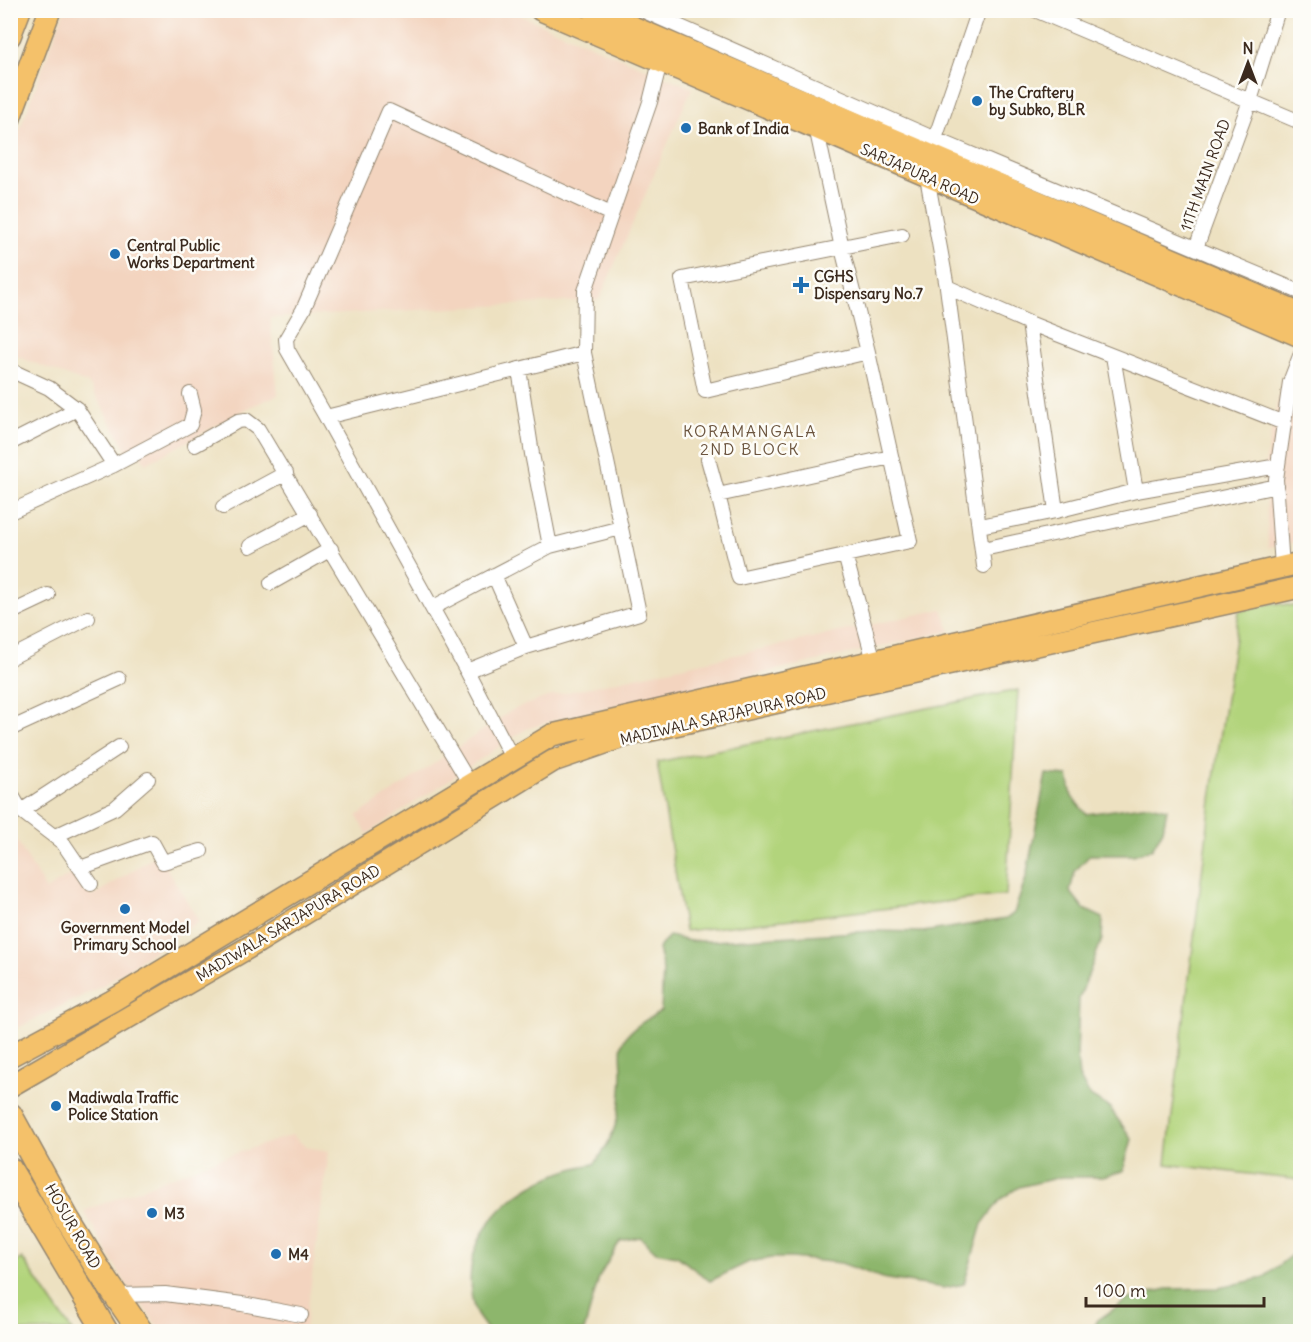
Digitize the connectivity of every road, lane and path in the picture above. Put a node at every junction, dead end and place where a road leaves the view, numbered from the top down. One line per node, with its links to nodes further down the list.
1 (20, 10): 9 (main road)
2 (50, 10): 12 (main road)
3 (541, 10): 10 (main road, SARJAPURA ROAD)
4 (593, 10): 15 (main road, SARJAPURA ROAD)
5 (642, 10): 15 (street, SARJAPURA ROAD)
6 (979, 10): 15 (street)
7 (1035, 10): 11 (street)
8 (1278, 10): 11 (street, 11TH MAIN ROAD)
9 (10, 36)
10 (660, 62): 14 (main road, SARJAPURA ROAD); 16 (street)
11 (1250, 101): 13 (street); 19 (street, 11TH MAIN ROAD)
12 (10, 118)
13 (1300, 122)
14 (816, 128): 15 (main road, SARJAPURA ROAD); 18 (street)
15 (932, 158): 19 (street, SARJAPURA ROAD); 20 (street); 21 (main road, SARJAPURA ROAD)
16 (611, 214): 24 (street); 31 (street)
17 (902, 236): 18 (street)
18 (842, 248): 23 (street); 23 (street)
19 (1196, 248): 21 (street, SARJAPURA ROAD)
20 (947, 287): 22 (street); 47 (street)
21 (1295, 316)
22 (1029, 323): 25 (street); 44 (street)
23 (868, 352): 35 (street)
24 (584, 353): 27 (street); 48 (street)
25 (1113, 356): 32 (street); 41 (street)
26 (1300, 356): 32 (street)
27 (519, 369): 31 (street); 50 (street)
28 (10, 370): 30 (street)
29 (190, 394): 37 (street)
30 (77, 409): 33 (street); 37 (street)
31 (326, 417): 60 (street)
32 (1284, 423): 38 (street)
33 (10, 443)
34 (195, 445): 39 (street)
35 (891, 457): 42 (street); 53 (street)
36 (708, 459): 42 (street)
37 (114, 465): 45 (street)
38 (1278, 466): 40 (street); 41 (street)
39 (286, 473): 43 (street); 46 (street)
40 (1277, 486): 52 (street); 54 (street)
41 (1136, 491): 44 (street)
42 (718, 495): 53 (street)
43 (223, 507)
44 (1056, 511): 47 (street)
45 (10, 512)
46 (310, 514): 49 (street); 51 (street)
47 (980, 526): 52 (street)
48 (621, 528): 50 (street); 63 (street)
49 (250, 546)
50 (550, 546): 56 (street)
51 (331, 549): 57 (street); 73 (street)
52 (983, 549): 55 (street)
53 (845, 555): 65 (street)
54 (1291, 565): 65 (main road, MADIWALA SARJAPURA ROAD)
55 (984, 566)
56 (494, 575): 60 (street); 63 (street)
57 (271, 583)
58 (1300, 588): 68 (main road, MADIWALA SARJAPURA ROAD)
59 (48, 595): 61 (street)
60 (432, 608): 66 (street)
61 (10, 613)
62 (88, 618): 64 (street)
63 (526, 647): 66 (street)
64 (10, 658)
65 (874, 661): 68 (main road, MADIWALA SARJAPURA ROAD)
66 (467, 671): 71 (street)
67 (119, 679): 69 (street)
68 (757, 698): 71 (main road, MADIWALA SARJAPURA ROAD); 81 (main road, MADIWALA SARJAPURA ROAD)
69 (10, 729)
70 (119, 747): 75 (street)
71 (512, 759): 73 (main road, MADIWALA SARJAPURA ROAD)
72 (148, 779): 76 (street)
73 (470, 784): 80 (main road, MADIWALA SARJAPURA ROAD)
74 (10, 792): 75 (street)
75 (21, 811): 76 (street)
76 (55, 836): 78 (street)
77 (201, 851): 78 (street)
78 (80, 868): 79 (street)
79 (91, 884)
80 (10, 1056)
81 (10, 1086)
82 (10, 1115): 84 (highway, HOSUR ROAD)
83 (10, 1170): 86 (highway, HOSUR ROAD)
84 (117, 1295): 85 (street); 87 (highway, HOSUR ROAD)
85 (301, 1315)
86 (106, 1332)
87 (141, 1332)

